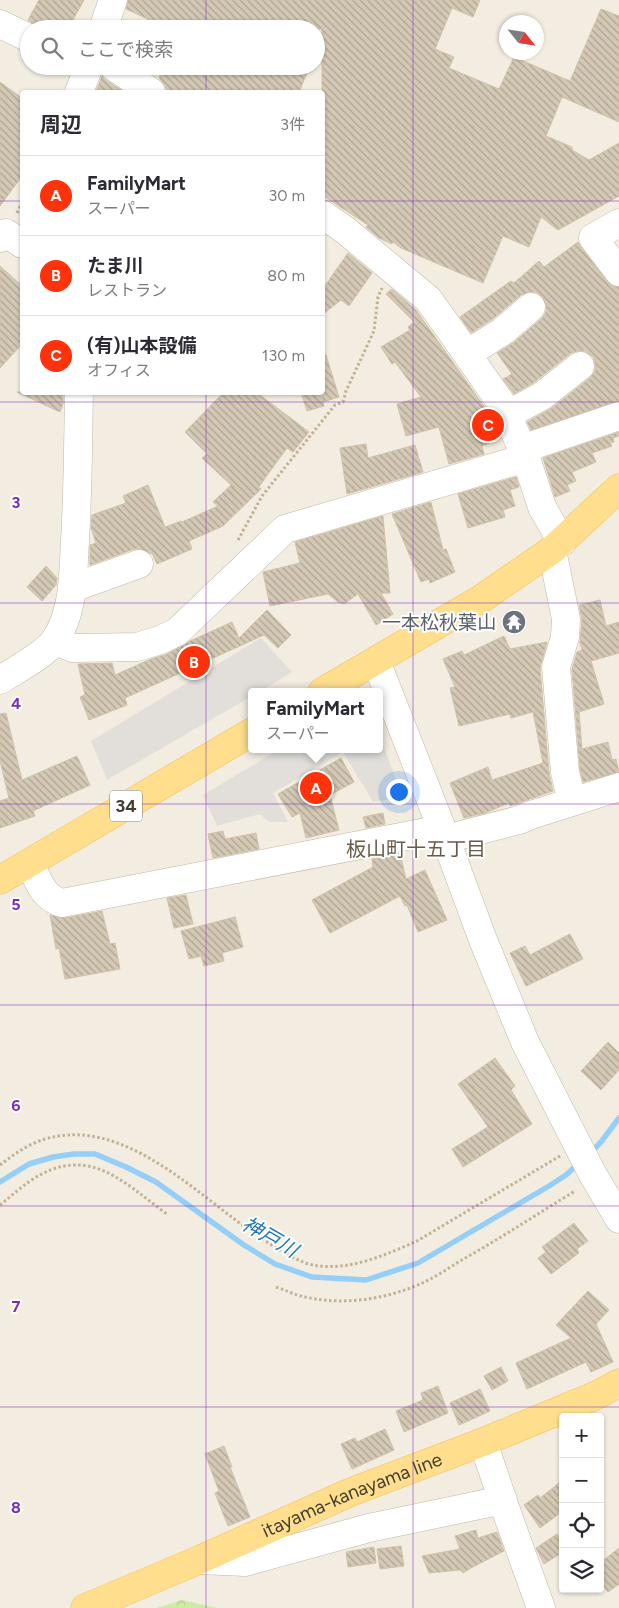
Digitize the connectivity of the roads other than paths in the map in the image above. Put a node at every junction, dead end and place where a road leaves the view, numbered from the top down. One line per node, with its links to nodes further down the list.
1 (113, 0): 2 (street)
2 (106, 20)
3 (0, 24): 4 (street)
4 (20, 34)
5 (99, 75): 6 (street)
6 (145, 90)
7 (325, 216): 13 (street)
8 (619, 223): 11 (street)
9 (0, 238): 10 (street)
10 (20, 243)
11 (619, 272)
12 (531, 307): 13 (street)
13 (467, 354): 16 (street)
14 (580, 366): 16 (street)
15 (79, 395): 22 (street)
16 (507, 415): 18 (street)
17 (619, 416): 18 (street)
18 (524, 454): 20 (street); 23 (street)
19 (619, 488): 20 (main road)
20 (557, 546): 24 (main road); 29 (street)
21 (139, 564): 22 (street)
22 (72, 588): 23 (street)
23 (55, 641): 25 (street)
24 (376, 661): 26 (main road); 30 (street)
25 (0, 680)
26 (329, 688)
27 (248, 734): 31 (main road, 34)
28 (619, 787): 29 (street)
29 (572, 802): 30 (street)
30 (444, 834): 31 (street); 33 (street)
31 (30, 863): 32 (main road, 34)
32 (0, 880)
33 (619, 1218)
34 (619, 1383): 35 (main road, itayama-kanayama line)
35 (483, 1442): 36 (street); 37 (main road, itayama-kanayama line)
36 (503, 1500): 37 (street); 39 (street)
37 (200, 1560): 38 (main road, itayama-kanayama line)
38 (85, 1608)
39 (541, 1608)

